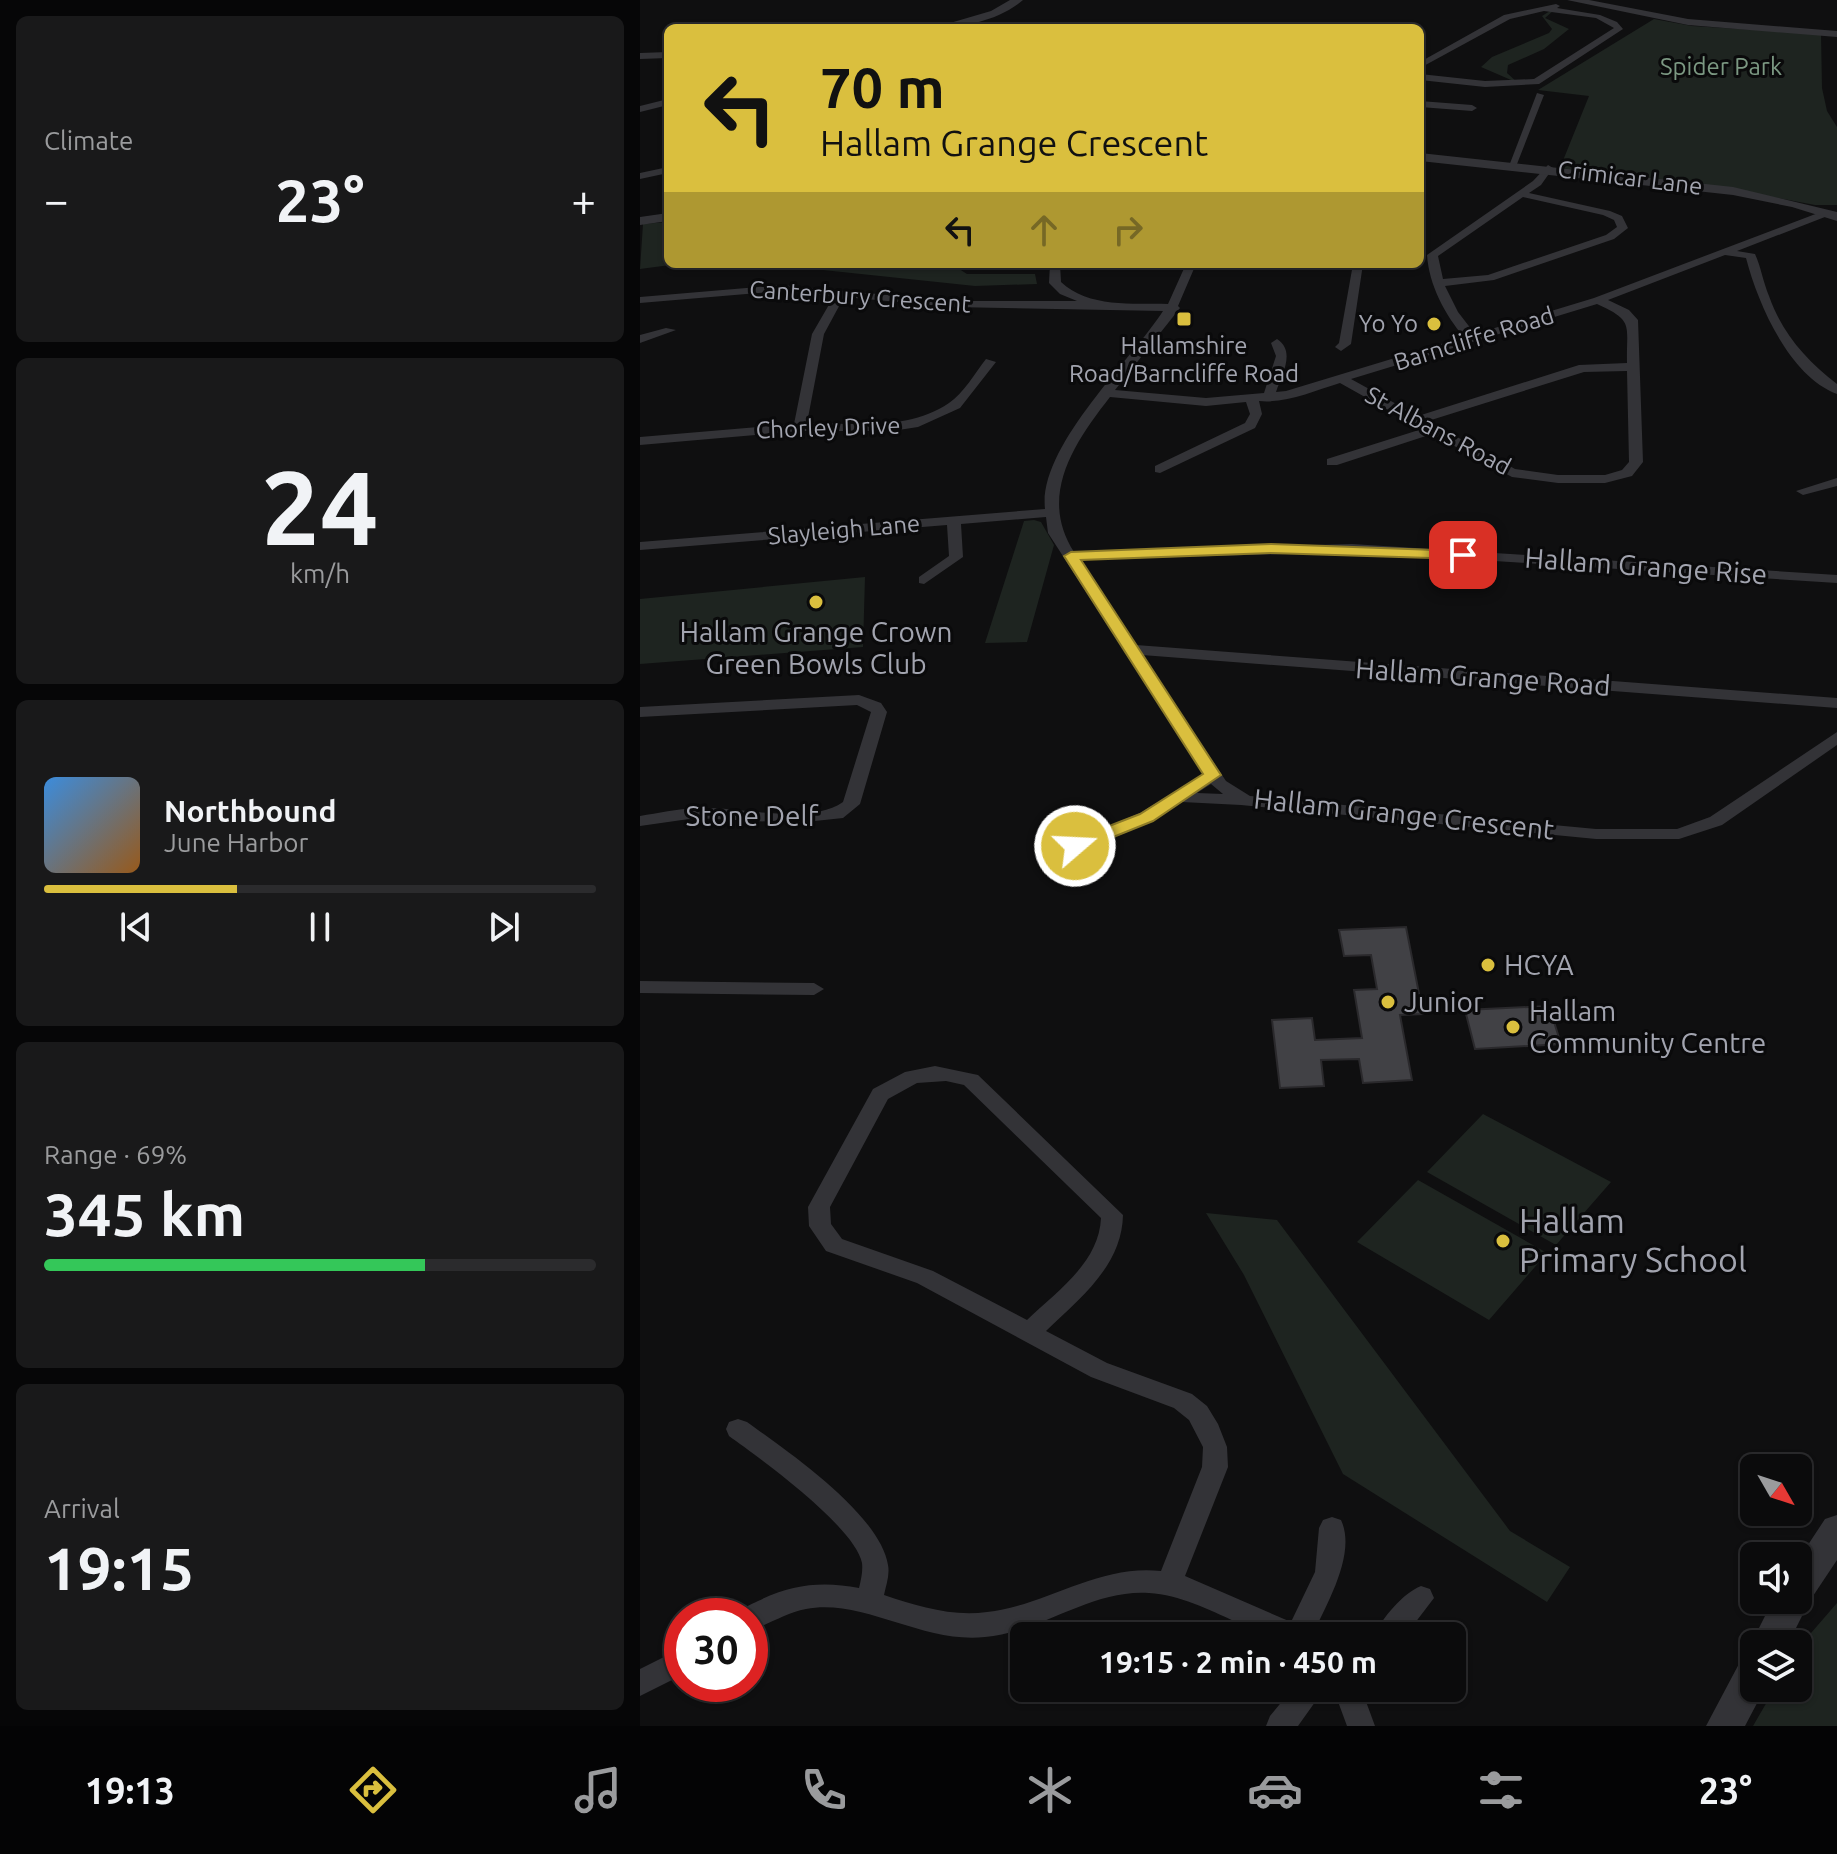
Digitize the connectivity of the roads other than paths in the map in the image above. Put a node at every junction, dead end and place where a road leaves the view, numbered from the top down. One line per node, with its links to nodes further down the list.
1 (1018, 0): 3 (street)
2 (1568, 4): 4 (street); 7 (street); 8 (street)
3 (953, 24)
4 (1837, 34)
5 (664, 55): 6 (street)
6 (640, 56)
7 (1424, 63)
8 (1424, 77)
9 (1540, 95): 15 (street)
10 (664, 103): 13 (street)
11 (1424, 104): 12 (street)
12 (1472, 108)
13 (640, 109)
14 (1424, 157): 15 (street, Crimicar Lane)
15 (1512, 164): 16 (street, Crimicar Lane)
16 (1548, 168): 19 (street); 20 (street, Crimicar Lane)
17 (664, 171): 18 (street)
18 (640, 176)
19 (1521, 194): 25 (street); 30 (street)
20 (1832, 215): 23 (street, Barncliffe Road)
21 (664, 218): 22 (street)
22 (640, 221)
23 (1748, 242): 24 (street, Barncliffe Road); 26 (street)
24 (1723, 252): 26 (street); 33 (street, Barncliffe Road)
25 (1426, 254): 30 (street)
26 (1751, 256): 44 (street)
27 (1055, 268): 34 (street)
28 (1189, 268): 35 (street)
29 (1357, 268): 40 (street)
30 (1441, 283): 38 (street)
31 (841, 293): 32 (street, Canterbury Crescent); 34 (street, Canterbury Crescent); 49 (street)
32 (640, 300)
33 (1598, 300): 38 (street, Barncliffe Road); 42 (street, St Albans Road)
34 (1086, 304): 35 (street, Canterbury Crescent)
35 (1174, 308): 45 (street)
36 (670, 330): 37 (street)
37 (640, 339)
38 (1473, 339): 43 (street, Barncliffe Road)
39 (1277, 343): 46 (street)
40 (1341, 347)
41 (990, 362): 49 (street, Chorley Drive)
42 (1634, 367): 48 (street); 50 (street, St Albans Road)
43 (1342, 379): 46 (street, Barncliffe Road); 48 (street, St Albans Road)
44 (1837, 390)
45 (1109, 393): 47 (street, Barncliffe Road); 56 (street)
46 (1268, 399): 47 (street, Barncliffe Road)
47 (1252, 400): 53 (street)
48 (1415, 421): 50 (street, St Albans Road)
49 (800, 427): 51 (street, Chorley Drive)
50 (1431, 430): 52 (street)
51 (640, 441)
52 (1332, 462)
53 (1160, 469)
54 (1837, 482): 55 (street)
55 (1803, 491)
56 (1048, 513): 57 (street, Slayleigh Lane); 59 (street, Hallam Grange Crescent)
57 (954, 522): 58 (street, Slayleigh Lane); 61 (street)
58 (640, 546)
59 (1071, 556): 60 (street, Hallam Grange Rise); 62 (street, Hallam Grange Crescent)
60 (1837, 579)
61 (924, 580)
62 (1129, 649): 63 (street, Hallam Grange Road); 66 (street, Hallam Grange Crescent)
63 (1837, 703)
64 (640, 712): 70 (street, Stone Delf)
65 (1837, 737): 68 (street, Hallam Grange Crescent)
66 (1213, 775): 67 (street); 68 (street, Hallam Grange Crescent)
67 (1183, 797): 68 (street); 71 (street)
68 (1246, 801)
69 (1068, 816): 71 (street)
70 (640, 821)
71 (1096, 839): 72 (street)
72 (1075, 846)
73 (640, 987): 74 (street)
74 (814, 989)
75 (1030, 1332): 75 (street); 80 (street)
76 (738, 1429): 82 (street)
77 (1332, 1528): 85 (street)
78 (1837, 1530): 79 (street)
79 (1812, 1568)
80 (1169, 1584): 82 (street); 84 (street)
81 (1421, 1598): 86 (street)
82 (869, 1600): 83 (street)
83 (768, 1608)
84 (1262, 1622)
85 (1303, 1622)
86 (1400, 1622)
87 (664, 1670): 88 (street)
88 (640, 1683)
89 (1740, 1698): 94 (street)
90 (1300, 1702): 92 (street)
91 (1354, 1702): 93 (street)
92 (1280, 1726)
93 (1361, 1726)
94 (1725, 1726)

